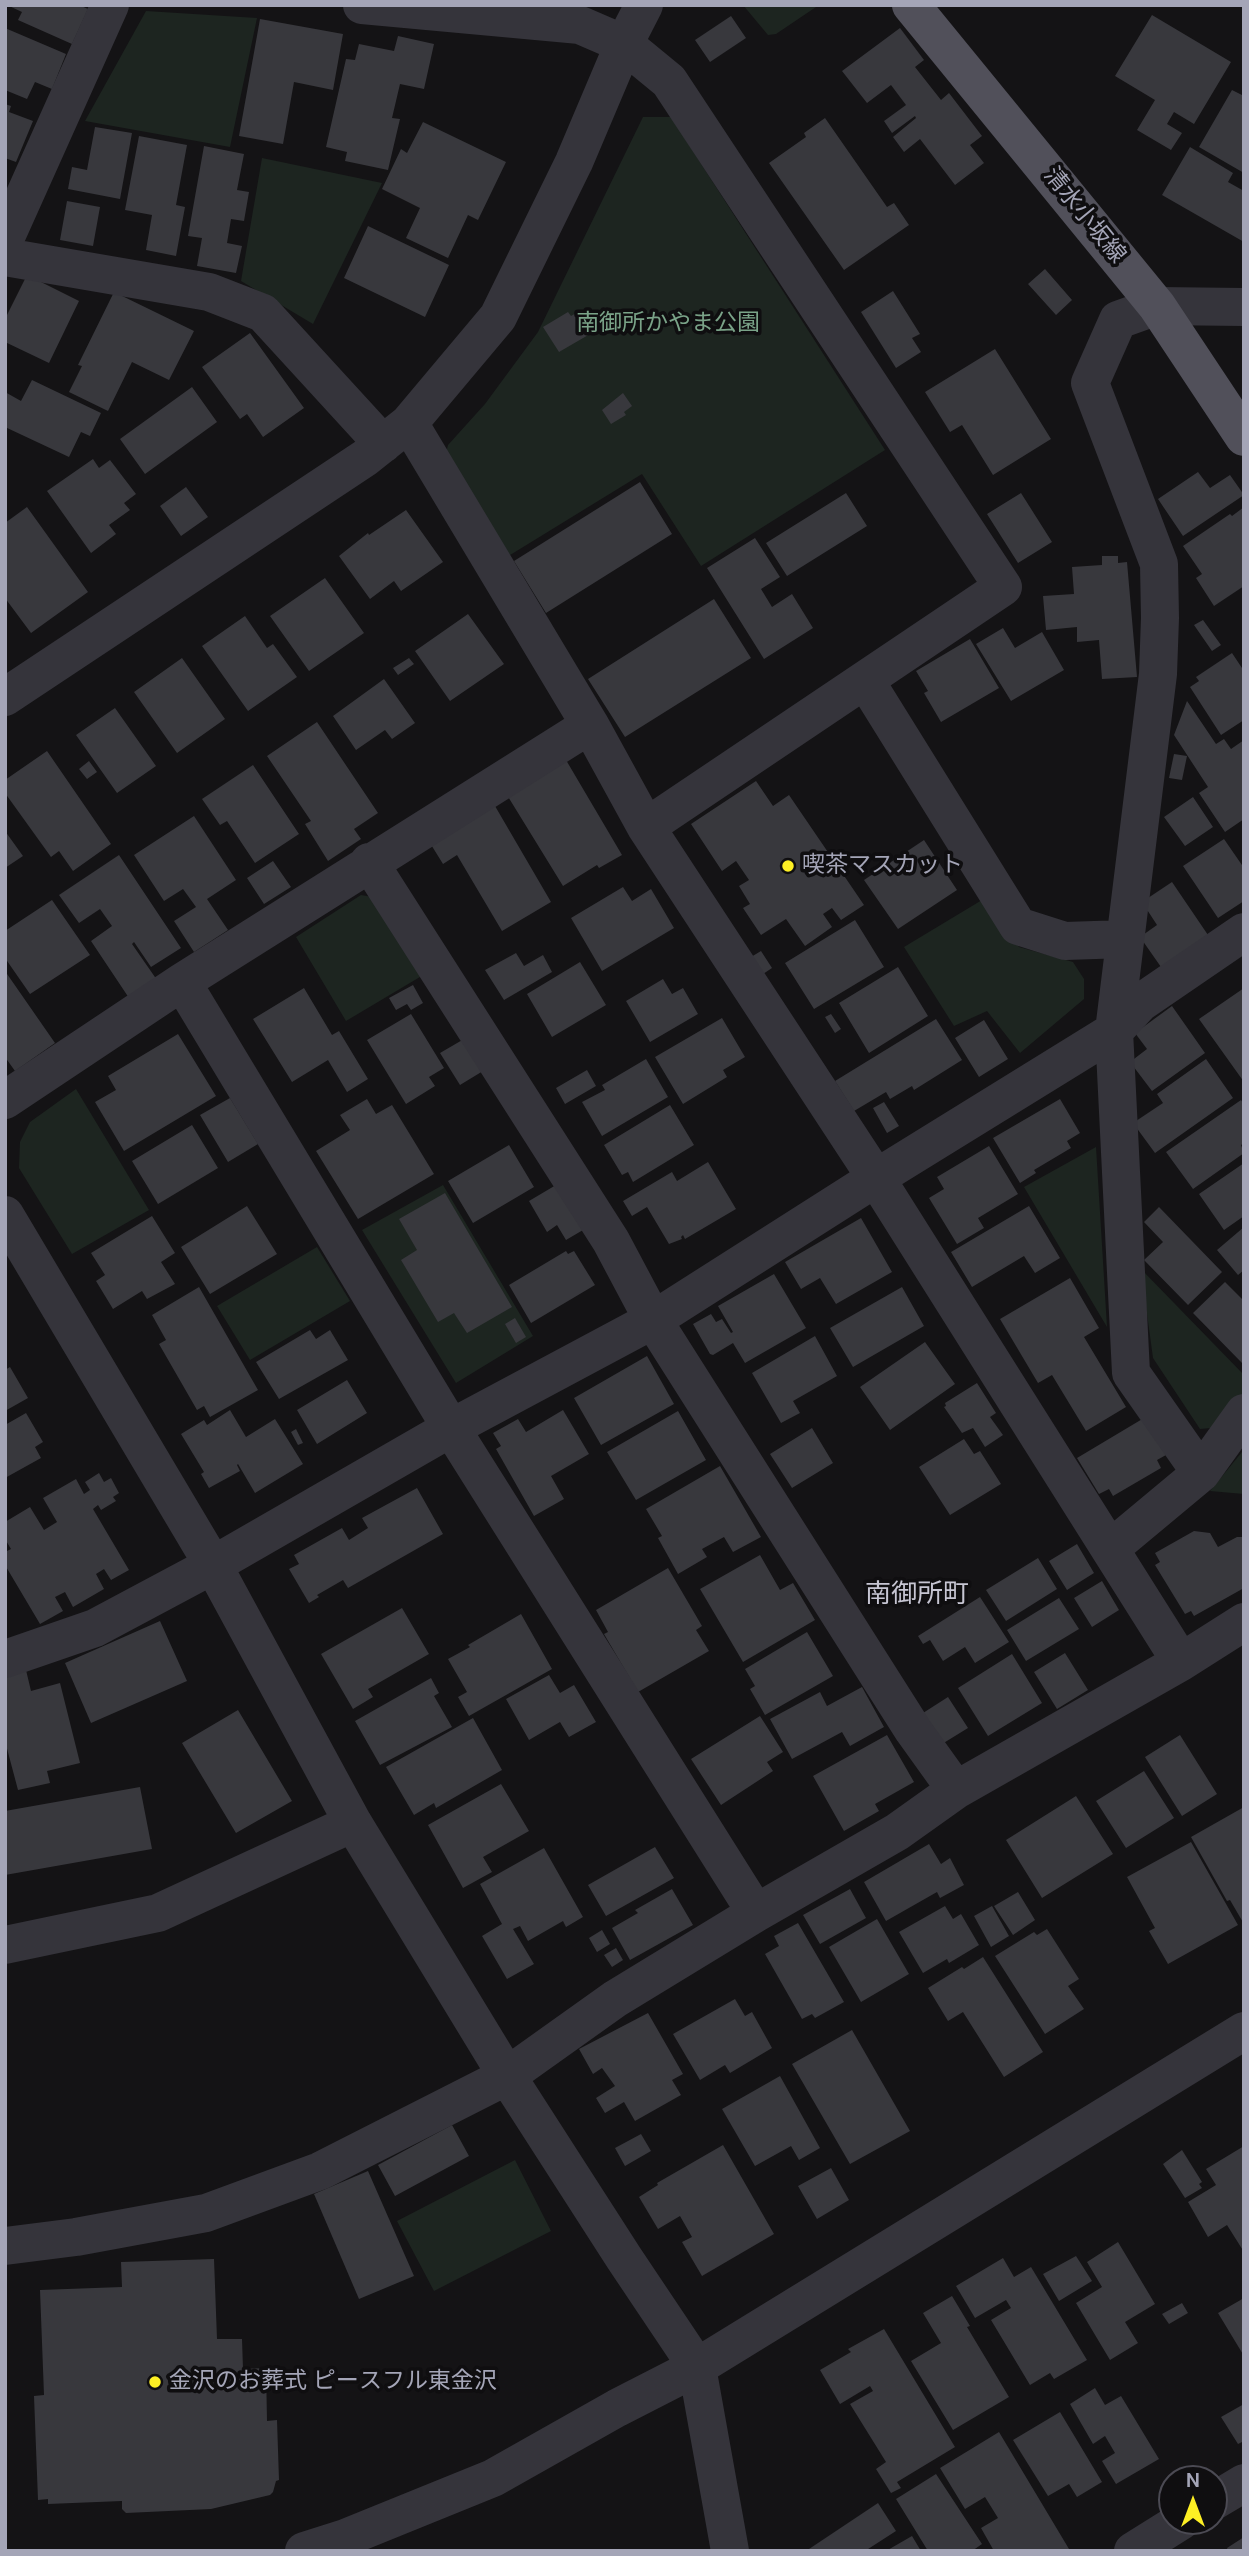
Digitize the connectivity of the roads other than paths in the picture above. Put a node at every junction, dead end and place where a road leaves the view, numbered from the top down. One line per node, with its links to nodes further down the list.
1 (110, 5): 6 (street)
2 (362, 5): 5 (street)
3 (644, 5): 5 (street)
4 (911, 5): 8 (main road, 清水小坂線)
5 (624, 44): 10 (street); 12 (street)
6 (5, 239)
7 (5, 257): 10 (street)
8 (1157, 306): 9 (street); 11 (main road, 清水小坂線); 18 (street)
9 (1244, 307)
10 (396, 433): 13 (street); 14 (street)
11 (1244, 437)
12 (866, 680): 15 (street); 18 (street)
13 (5, 697)
14 (590, 725): 15 (street); 16 (street)
15 (646, 827): 22 (street)
16 (369, 862): 19 (street); 24 (street)
17 (1244, 932): 20 (street)
18 (1125, 939): 20 (street)
19 (182, 982): 21 (street); 26 (street)
20 (1114, 1031): 22 (street); 27 (street)
21 (5, 1100)
22 (876, 1178): 24 (street); 28 (street)
23 (5, 1215): 29 (street)
24 (653, 1320): 26 (street); 33 (street)
25 (1244, 1413): 27 (street)
26 (451, 1428): 29 (street); 35 (street)
27 (1201, 1473): 28 (street)
28 (1111, 1548): 32 (street)
29 (213, 1564): 31 (street); 34 (street)
30 (1244, 1622): 32 (street)
31 (5, 1658)
32 (1181, 1662): 33 (street)
33 (956, 1790): 35 (street)
34 (353, 1823): 36 (street); 38 (street)
35 (756, 1913): 38 (street)
36 (5, 1945)
37 (1244, 2031): 40 (street)
38 (507, 2076): 39 (street); 40 (street)
39 (5, 2246)
40 (697, 2367): 44 (street); 45 (street)
41 (1244, 2483): 42 (street)
42 (1228, 2493)
43 (1159, 2535): 46 (street)
44 (304, 2551)
45 (730, 2551)
46 (1133, 2551)

